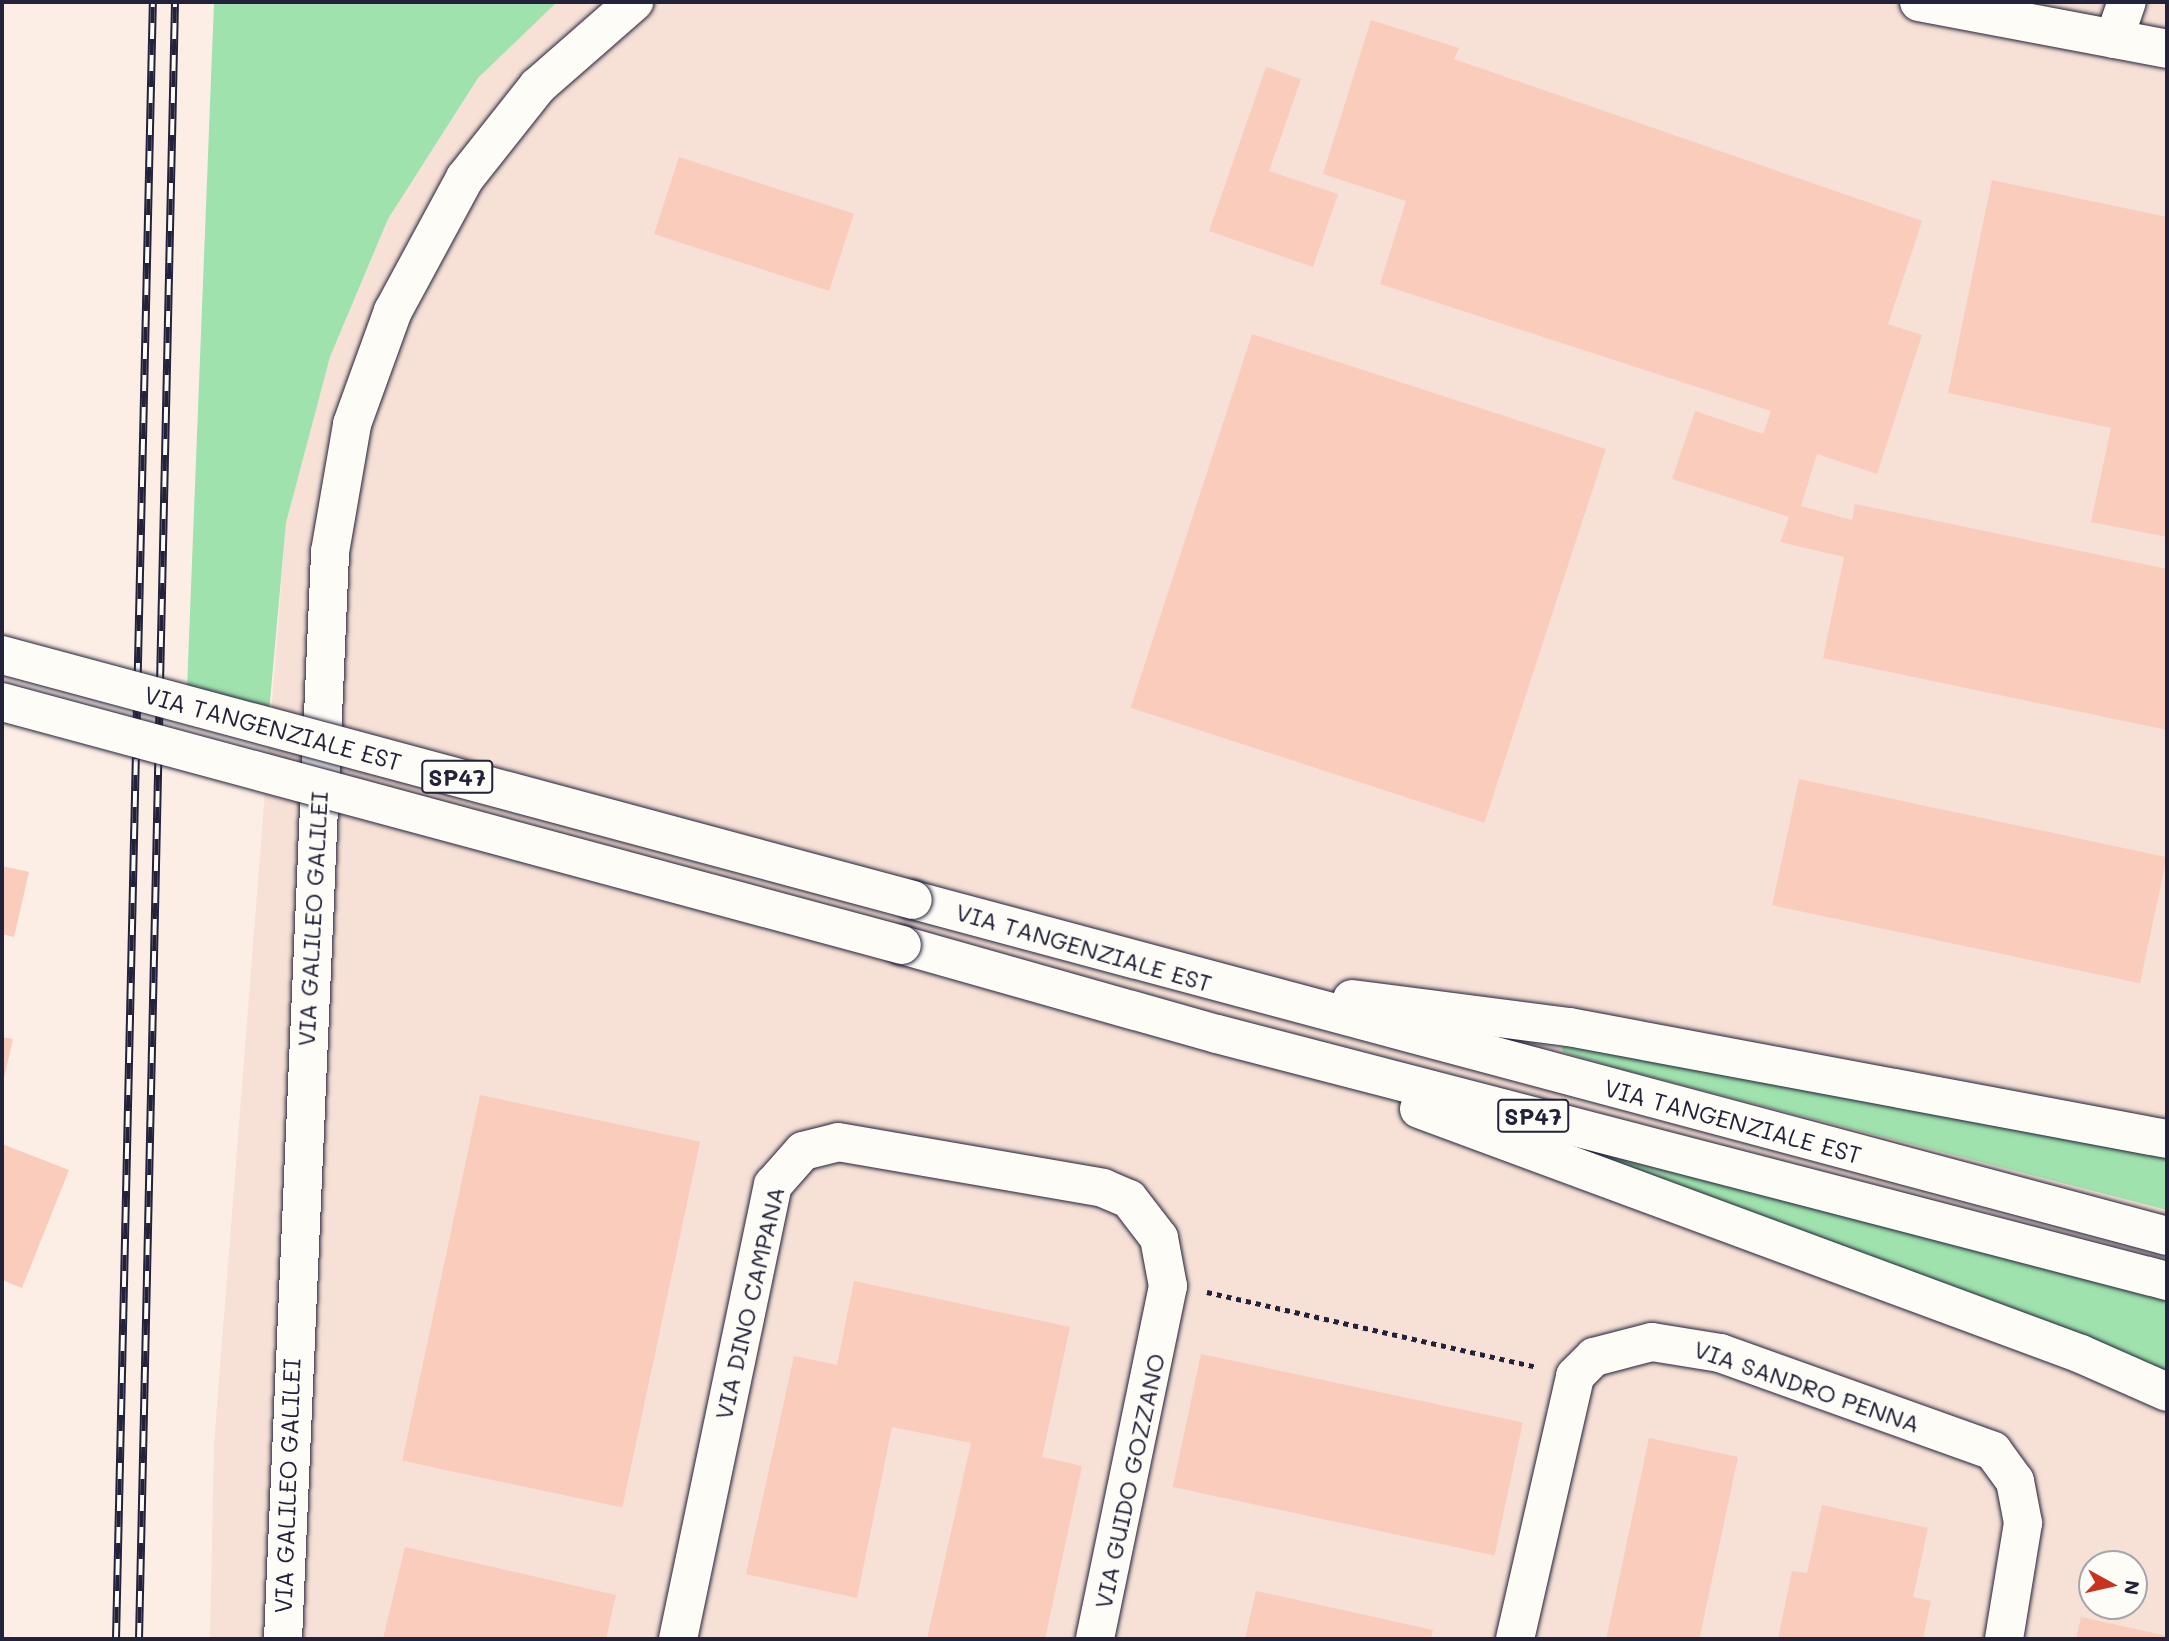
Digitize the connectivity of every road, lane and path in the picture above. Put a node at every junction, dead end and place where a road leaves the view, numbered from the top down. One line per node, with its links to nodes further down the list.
1 (634, 2): 17 (main road, VIA GALILEO GALILEI)
2 (1919, 2): 4 (main road)
3 (2127, 2): 4 (main road)
4 (2114, 39): 5 (main road)
5 (2167, 49)
6 (2, 655): 8 (main road, VIA TANGENZIALE EST / SP47, bridge)
7 (2, 702): 9 (main road, VIA TANGENZIALE EST / SP47, bridge)
8 (1198, 979): 10 (main road); 11 (main road, VIA TANGENZIALE EST / SP47)
9 (1217, 1034): 12 (main road, VIA TANGENZIALE EST / SP47); 16 (main road)
10 (2167, 1139)
11 (2167, 1236)
12 (2167, 1281)
13 (1168, 1286): 14 (main road, VIA DINO CAMPANA); 15 (path); 18 (main road, VIA DINO CAMPANA)
14 (1162, 1323): 19 (main road, VIA GUIDO GOZZANO)
15 (1575, 1376): 20 (main road); 21 (main road, VIA SANDRO PENNA)
16 (2167, 1392)
17 (283, 1639)
18 (678, 1639)
19 (1096, 1639)
20 (1515, 1639)
21 (2004, 1639)

